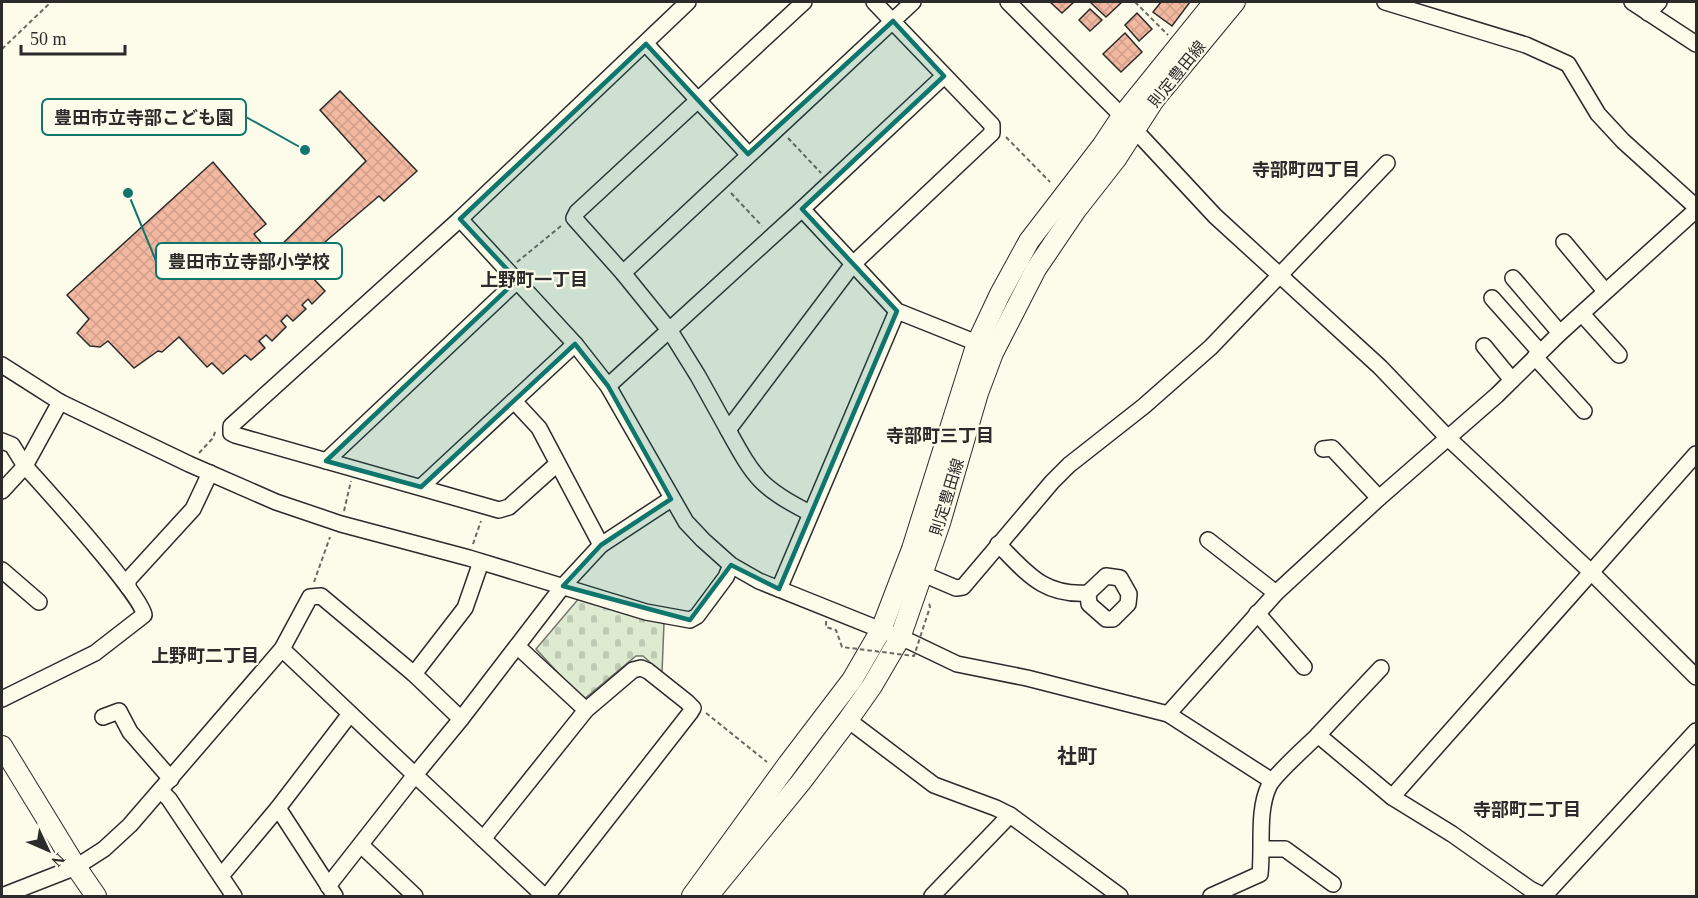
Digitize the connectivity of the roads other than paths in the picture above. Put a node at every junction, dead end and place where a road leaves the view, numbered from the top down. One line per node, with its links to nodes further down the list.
1 (688, 2): 12 (street)
2 (804, 2): 15 (street)
3 (874, 2): 11 (street)
4 (913, 2): 11 (street)
5 (1008, 2): 16 (street)
6 (1214, 2): 16 (main road, 則定豊田線)
7 (1235, 2): 16 (main road, 則定豊田線)
8 (1385, 2): 19 (street)
9 (1632, 2): 10 (street)
10 (1653, 7): 13 (street)
11 (893, 21): 14 (street); 17 (street)
12 (646, 44): 15 (street); 21 (street)
13 (1696, 44)
14 (944, 76): 20 (street); 23 (street)
15 (700, 100): 17 (street); 24 (street)
16 (1128, 123): 25 (street); 34 (main road, 則定豊田線); 66 (main road, 則定豊田線)
17 (748, 154): 24 (street)
18 (1387, 163): 25 (street)
19 (1696, 208): 28 (street)
20 (802, 209): 23 (street); 32 (street)
21 (460, 219): 27 (street); 50 (street)
22 (1564, 242): 28 (street)
23 (853, 264): 30 (street); 45 (street)
24 (623, 273): 32 (street)
25 (1280, 275): 46 (street); 60 (street)
26 (1513, 278): 33 (street)
27 (517, 281): 35 (street); 50 (street)
28 (1605, 291): 31 (street)
29 (1492, 298): 37 (street)
30 (897, 311): 34 (street); 58 (street)
31 (1582, 314): 33 (street); 38 (street)
32 (670, 331): 41 (street); 45 (street)
33 (1560, 333): 37 (street)
34 (977, 343): 74 (main road, 則定豊田線)
35 (575, 344): 41 (street); 42 (street)
36 (1484, 346): 40 (street)
37 (1538, 354): 40 (street); 44 (street)
38 (1619, 355)
39 (2, 365): 43 (street)
40 (1512, 380): 46 (street)
41 (608, 386): 57 (street)
42 (514, 401): 51 (street); 54 (street)
43 (60, 402): 52 (street); 53 (street)
44 (1584, 411)
45 (728, 430): 58 (street)
46 (1448, 438): 56 (street); 65 (street)
47 (2, 441): 52 (street)
48 (1323, 450): 56 (street)
49 (1696, 454): 65 (street)
50 (326, 461): 54 (street)
51 (557, 464): 54 (street); 61 (street)
52 (25, 466): 55 (street); 68 (street)
53 (210, 472): 62 (street); 68 (street)
54 (421, 486)
55 (2, 491)
56 (1379, 498): 71 (street)
57 (671, 500): 61 (street); 63 (street)
58 (810, 513): 69 (street)
59 (1208, 540): 71 (street)
60 (998, 544): 66 (street); 70 (street)
61 (601, 545): 67 (street)
62 (475, 560): 67 (street); 80 (street)
63 (731, 565): 67 (street); 69 (street)
64 (2, 570): 72 (street)
65 (1591, 572): 81 (street); 96 (street)
66 (923, 574): 75 (main road, 則定豊田線)
67 (563, 586): 76 (street)
68 (128, 587): 82 (street)
69 (779, 589): 74 (street)
70 (1088, 593)
71 (1276, 593): 73 (street)
72 (39, 602)
73 (1257, 613): 78 (street); 85 (street)
74 (881, 630): 75 (street); 112 (main road, 則定豊田線)
75 (900, 638): 85 (street); 88 (main road, 則定豊田線)
76 (517, 646): 83 (street); 87 (street)
77 (282, 649): 80 (street); 84 (street); 93 (street)
78 (1304, 667)
79 (1381, 668): 90 (street)
80 (414, 674): 87 (street)
81 (1696, 676)
82 (2, 699)
83 (586, 710): 99 (street); 111 (street)
84 (350, 714): 92 (street); 97 (street)
85 (1168, 714): 94 (street)
86 (103, 717): 93 (street)
87 (461, 719): 92 (street)
88 (848, 720): 98 (street); 113 (main road, 則定豊田線)
89 (1696, 731): 107 (street)
90 (1318, 735): 94 (street); 96 (street)
91 (5, 759): 102 (main road)
92 (415, 776): 99 (street); 100 (street)
93 (171, 779): 95 (street)
94 (1272, 781): 101 (street)
95 (161, 791): 102 (street); 103 (street)
96 (1392, 798): 107 (street)
97 (278, 808): 103 (street); 105 (street)
98 (1010, 815): 114 (street); 115 (street)
99 (483, 839): 111 (street)
100 (361, 845): 105 (street); 110 (street)
101 (1263, 849): 104 (street); 116 (street)
102 (76, 867): 106 (street); 108 (main road)
103 (220, 876): 109 (street)
104 (1333, 884)
105 (331, 891)
106 (2, 896)
107 (1544, 896)
108 (96, 897)
109 (234, 897)
110 (415, 897)
111 (545, 897)
112 (692, 897)
113 (708, 897)
114 (932, 897)
115 (1120, 897)
116 (1211, 897)

